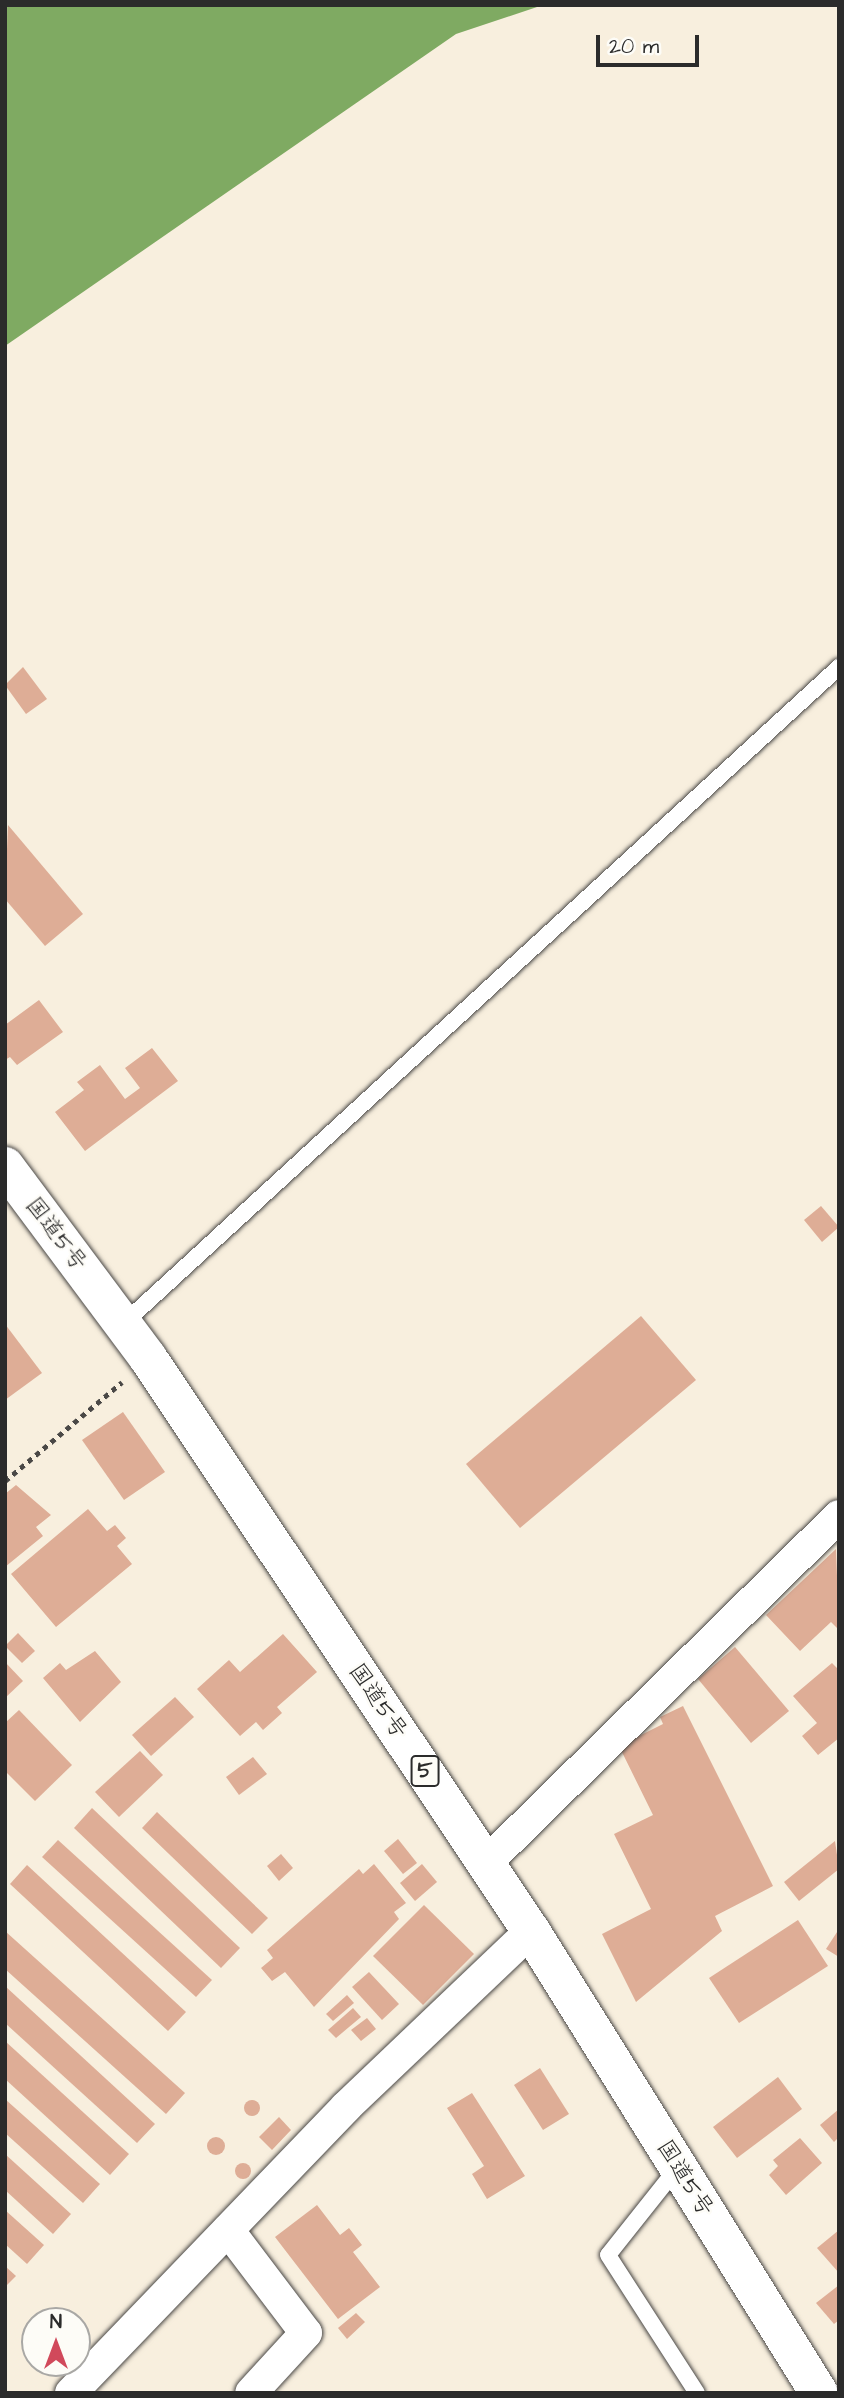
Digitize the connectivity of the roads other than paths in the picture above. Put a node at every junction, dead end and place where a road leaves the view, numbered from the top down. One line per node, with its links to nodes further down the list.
1 (839, 667): 3 (lane)
2 (5, 1166): 3 (highway, 国道5号 / 5)
3 (123, 1324): 5 (highway, 国道5号 / 5)
4 (839, 1516): 5 (street)
5 (486, 1863): 6 (highway, 国道5号 / 5)
6 (531, 1931): 7 (highway, 国道5号 / 5); 8 (street)
7 (678, 2168): 11 (lane); 12 (highway, 国道5号 / 5)
8 (228, 2230): 9 (street); 10 (street)
9 (71, 2393)
10 (251, 2393)
11 (697, 2393)
12 (819, 2393)

